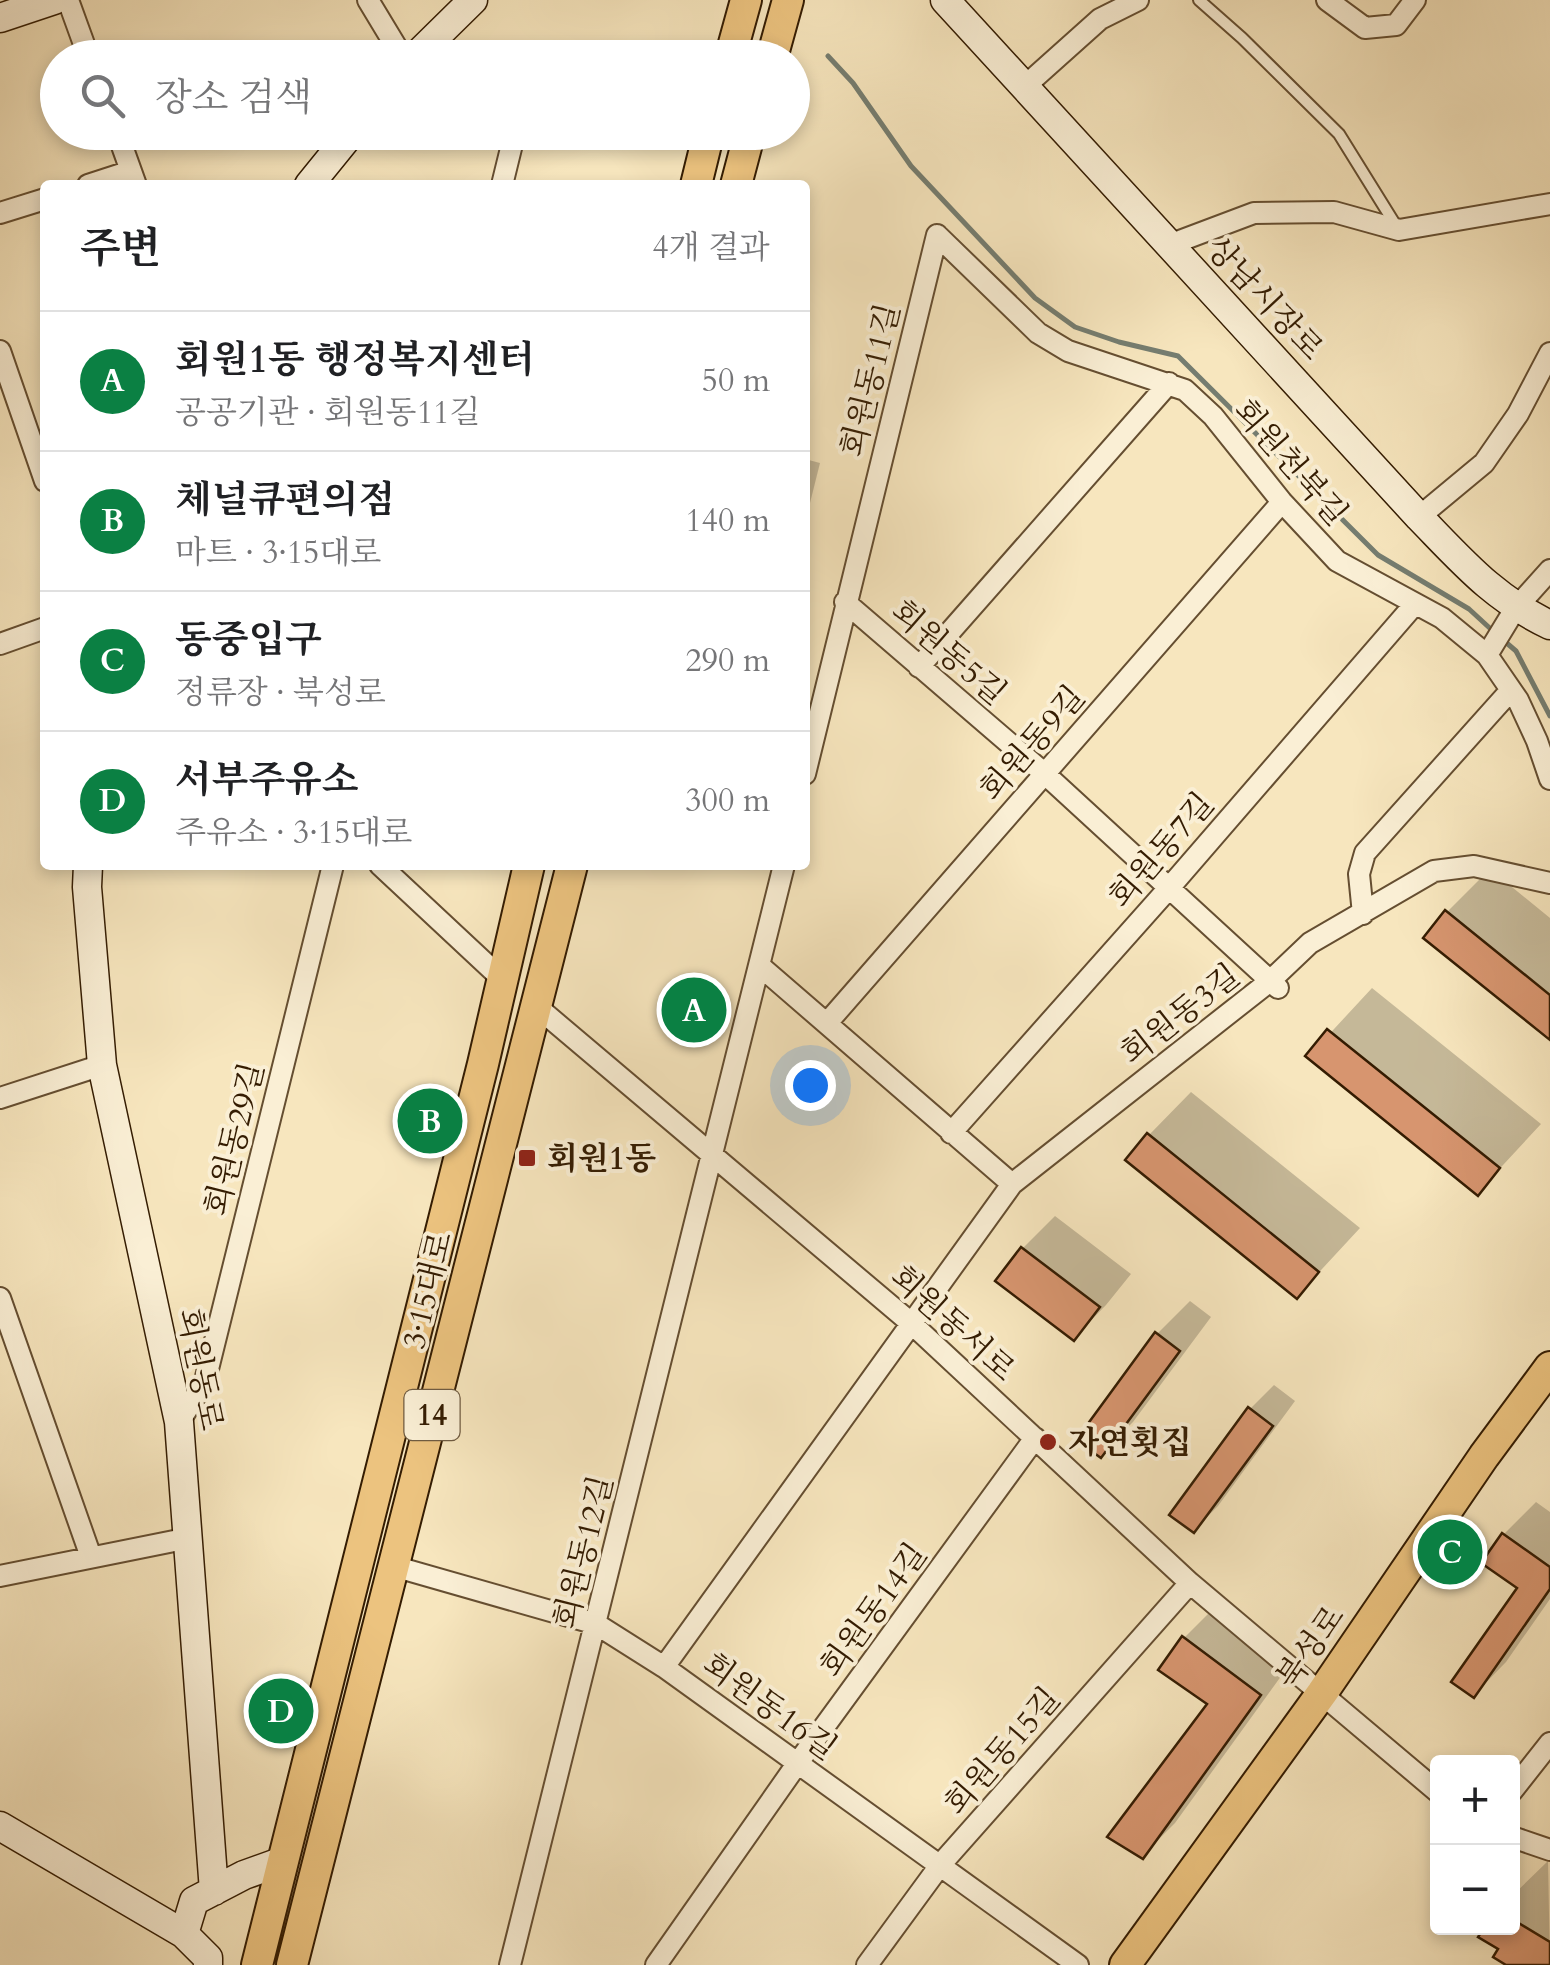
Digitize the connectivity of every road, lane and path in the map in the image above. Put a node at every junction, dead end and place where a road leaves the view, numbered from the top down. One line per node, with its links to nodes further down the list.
1 (54, 0): 12 (main road)
2 (68, 0): 13 (street)
3 (368, 0): 14 (street)
4 (474, 0): 15 (main road)
5 (746, 0): 16 (main road)
6 (788, 0): 17 (main road)
7 (945, 0): 18 (main road, 상남시장로)
8 (1138, 0): 18 (street)
9 (1199, 0): 32 (lane)
10 (1327, 0): 11 (street)
11 (1415, 0)
12 (0, 18)
13 (82, 40)
14 (391, 40)
15 (433, 40)
16 (735, 40)
17 (777, 40)
18 (1024, 87): 34 (main road, 상남시장로)
19 (124, 150): 24 (street)
20 (338, 150): 25 (main road)
21 (511, 150): 26 (street)
22 (703, 150): 27 (main road)
23 (745, 150): 28 (main road)
24 (134, 178)
25 (314, 180)
26 (503, 180)
27 (697, 180)
28 (737, 180)
29 (40, 201): 31 (street)
30 (1550, 204): 32 (street)
31 (0, 214)
32 (1399, 230): 34 (street)
33 (937, 236): 37 (street, 회원천북길); 42 (street, 회원동11길)
34 (1169, 245): 40 (main road, 상남시장로)
35 (0, 351): 38 (street)
36 (1550, 354): 40 (street)
37 (1169, 383): 39 (street, 회원천북길); 49 (street)
38 (40, 467)
39 (1282, 502): 43 (street, 회원천북길); 52 (street, 회원동9길)
40 (1418, 517): 44 (main road, 상남시장로)
41 (1550, 570): 44 (street)
42 (845, 602): 49 (street, 회원동5길); 51 (street, 회원동11길)
43 (1414, 605): 48 (street, 회원천북길); 61 (street, 회원동7길)
44 (1510, 617): 45 (main road, 상남시장로); 48 (street)
45 (1550, 625)
46 (40, 630): 47 (street)
47 (0, 644)
48 (1490, 651): 50 (street, 회원천북길)
49 (919, 667): 52 (street, 회원동5길)
50 (1511, 690): 53 (street, 회원천북길); 62 (street)
51 (810, 752)
52 (1046, 774): 61 (street, 회원동5길); 67 (street, 회원동9길)
53 (1550, 779)
54 (88, 870): 68 (main road, 회원동로)
55 (332, 870): 76 (street, 회원동29길)
56 (385, 870): 64 (street)
57 (528, 870): 64 (main road, 3·15대로 / 14)
58 (571, 870): 66 (main road, 3·15대로 / 14)
59 (783, 870): 63 (street)
60 (1550, 883): 62 (street, 회원동3길)
61 (1169, 888): 65 (street, 회원동5길); 70 (street, 회원동7길)
62 (1363, 914): 65 (street, 회원동3길)
63 (760, 966): 67 (street); 71 (street)
64 (501, 978): 93 (main road, 3·15대로 / 14)
65 (1275, 985): 72 (street, 회원동3길)
66 (536, 1006): 71 (street, 회원동서로); 80 (main road, 3·15대로 / 14)
67 (827, 1023): 70 (street)
68 (102, 1065): 69 (street); 76 (main road, 회원동로)
69 (0, 1098)
70 (951, 1132): 72 (street)
71 (714, 1154): 74 (street, 회원동서로); 83 (street, 회원동12길)
72 (1012, 1184): 74 (street, 회원동3길)
73 (0, 1298): 79 (street)
74 (911, 1323): 77 (street, 회원동서로); 84 (street, 회원동3길)
75 (1550, 1367): 85 (main road, 북성로)
76 (178, 1422): 78 (main road, 회원동로)
77 (1035, 1438): 82 (street, 회원동서로); 87 (street, 회원동14길)
78 (189, 1538): 79 (street); 95 (main road, 회원동로)
79 (91, 1558): 81 (street)
80 (393, 1566): 83 (street, 회원동16길); 99 (main road, 3·15대로 / 14)
81 (0, 1576)
82 (1190, 1583): 85 (street, 회원동서로); 94 (street, 회원동15길)
83 (596, 1624): 84 (street, 회원동16길); 100 (street, 회원동12길)
84 (664, 1666): 87 (street, 회원동16길)
85 (1322, 1693): 89 (street, 회원동서로); 104 (main road, 북성로)
86 (1550, 1743): 88 (street)
87 (798, 1764): 94 (street, 회원동16길); 101 (street, 회원동14길)
88 (1520, 1781)
89 (1430, 1785)
90 (0, 1826): 96 (main road)
91 (1520, 1840): 92 (street)
92 (1550, 1850)
93 (283, 1860): 95 (main road); 98 (main road, 3·15대로 / 14)
94 (942, 1864): 102 (street, 회원동15길); 103 (street, 회원동16길)
95 (214, 1890): 96 (main road)
96 (184, 1934): 97 (main road)
97 (208, 1965)
98 (257, 1965)
99 (292, 1965)
100 (510, 1965)
101 (656, 1965)
102 (867, 1965)
103 (1078, 1965)
104 (1124, 1965)

